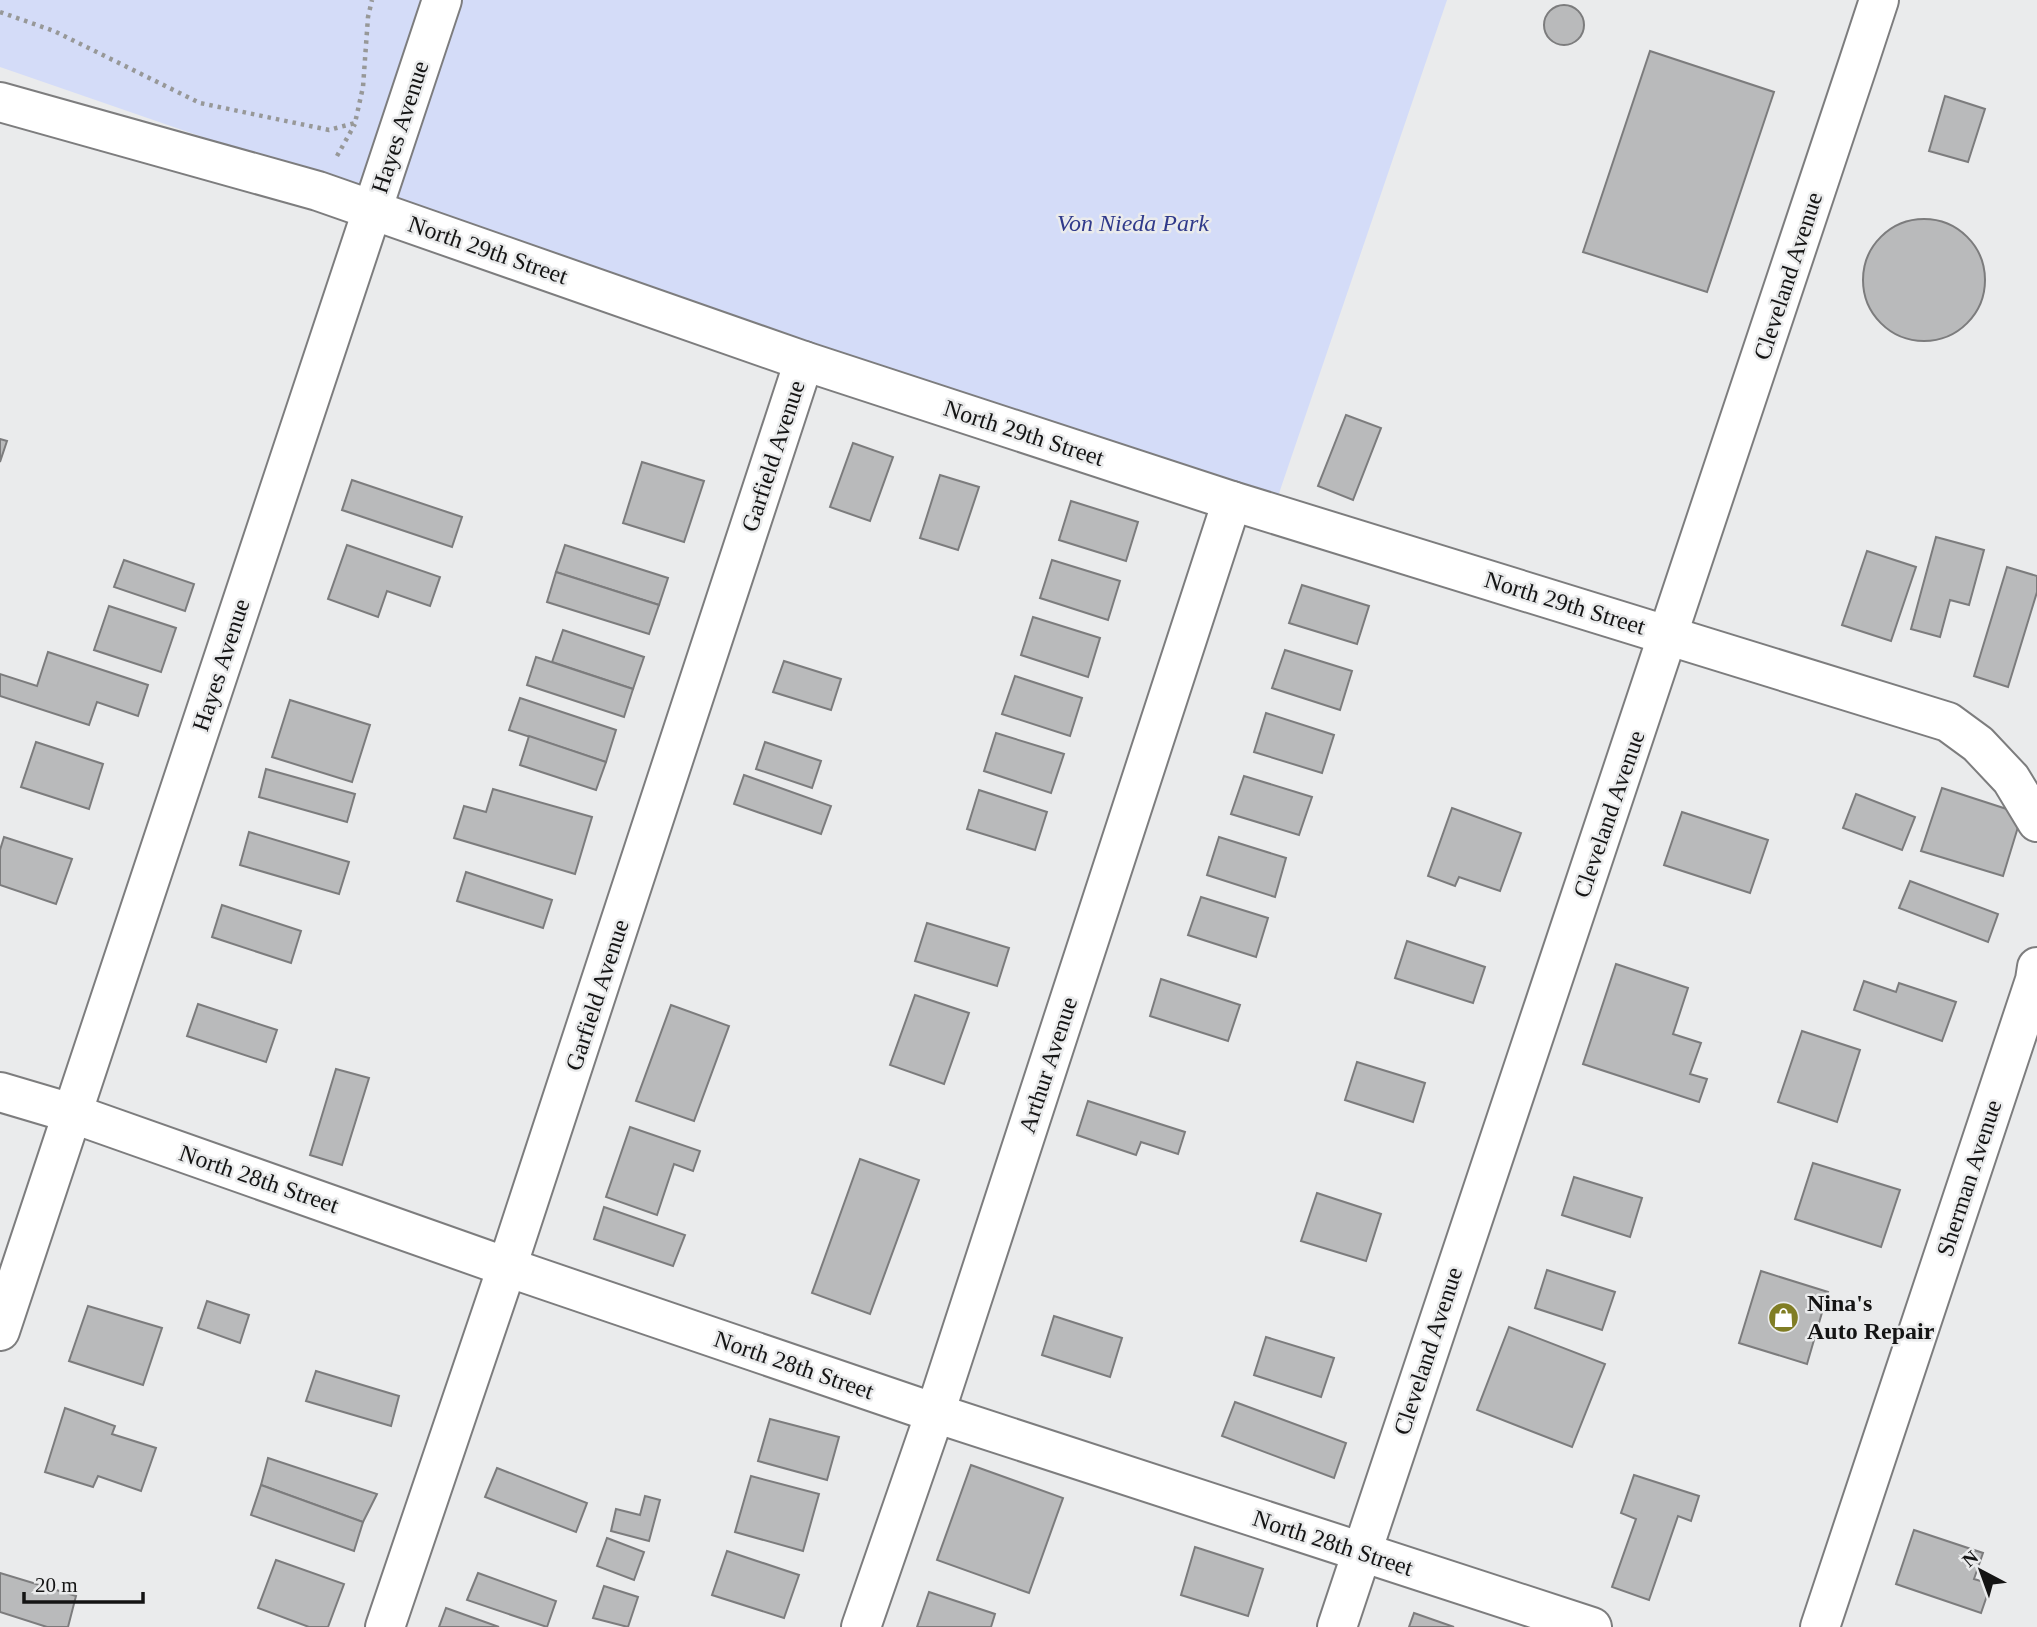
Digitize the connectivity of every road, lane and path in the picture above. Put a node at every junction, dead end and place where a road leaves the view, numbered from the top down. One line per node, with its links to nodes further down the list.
1 (372, 0): 4 (path)
2 (442, 0): 6 (street, Hayes Avenue)
3 (1880, 0): 9 (street, Cleveland Avenue)
4 (0, 12)
5 (0, 102): 6 (street, North 29th Street)
6 (373, 210): 7 (street, North 29th Street); 13 (street, Hayes Avenue)
7 (804, 361): 8 (street, North 29th Street); 14 (street, Garfield Avenue)
8 (1232, 501): 9 (street, North 29th Street); 16 (street, Arthur Avenue)
9 (1669, 635): 10 (street, North 29th Street); 17 (street, Cleveland Avenue)
10 (2030, 811)
11 (2037, 967): 22 (street, Sherman Avenue)
12 (0, 1092): 13 (street, North 28th Street)
13 (71, 1113): 14 (street, North 28th Street); 15 (street, Hayes Avenue)
14 (507, 1267): 16 (street, North 28th Street); 18 (street, Garfield Avenue)
15 (0, 1331)
16 (935, 1413): 17 (street, North 28th Street); 19 (street, Arthur Avenue)
17 (1362, 1553): 20 (street, Cleveland Avenue); 21 (street, North 28th Street)
18 (385, 1627)
19 (861, 1627)
20 (1337, 1627)
21 (1592, 1627)
22 (1820, 1627)

